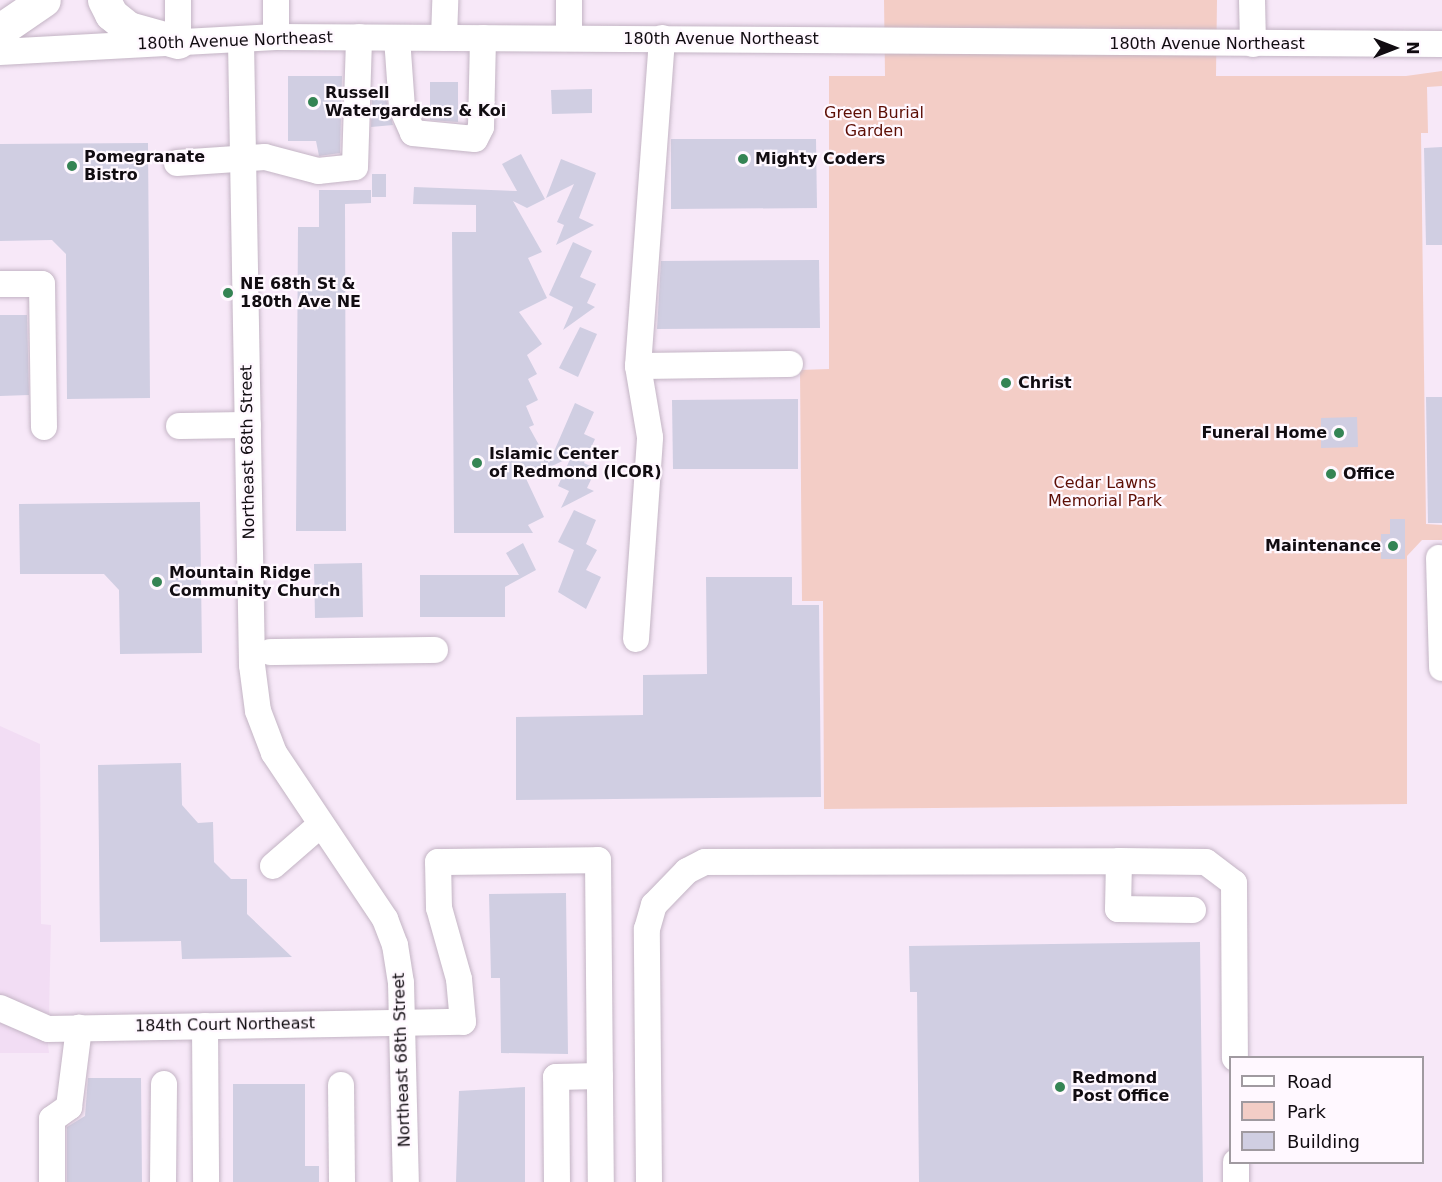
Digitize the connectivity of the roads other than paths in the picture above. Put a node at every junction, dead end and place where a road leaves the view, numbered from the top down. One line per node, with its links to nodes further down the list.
1 (44, 0): 8 (main road)
2 (104, 0): 16 (main road)
3 (178, 0): 16 (street)
4 (276, 0): 9 (street)
5 (445, 0): 12 (street)
6 (569, 0): 14 (street)
7 (1252, 0): 18 (street)
8 (0, 30)
9 (276, 37): 10 (street, 180th Avenue Northeast); 17 (street, 180th Avenue Northeast)
10 (358, 37): 11 (street, 180th Avenue Northeast); 21 (street)
11 (398, 38): 12 (street, 180th Avenue Northeast); 13 (street)
12 (444, 38): 13 (street, 180th Avenue Northeast)
13 (483, 38): 14 (street, 180th Avenue Northeast)
14 (569, 38): 15 (street, 180th Avenue Northeast)
15 (662, 38): 18 (street, 180th Avenue Northeast); 25 (street)
16 (178, 42): 17 (street, 180th Avenue Northeast); 20 (street, 180th Avenue Northeast)
17 (242, 42): 21 (street, Northeast 68th Street)
18 (1253, 44): 19 (street, 180th Avenue Northeast)
19 (1442, 44)
20 (0, 52)
21 (243, 160): 22 (street); 26 (street, Northeast 68th Street)
22 (177, 163)
23 (0, 284): 28 (street)
24 (790, 364): 25 (street)
25 (638, 366): 30 (street)
26 (248, 425): 27 (street); 34 (street, Northeast 68th Street)
27 (179, 426)
28 (44, 427)
29 (1439, 558): 33 (street)
30 (636, 639)
31 (435, 650): 32 (street)
32 (270, 652)
33 (1442, 668)
34 (319, 826): 36 (street); 39 (street, Northeast 68th Street)
35 (1119, 861): 37 (street); 42 (street); 54 (street)
36 (273, 866)
37 (1192, 910)
38 (0, 1008): 41 (street, 184th Court Northeast)
39 (402, 1022): 40 (street, 184th Court Northeast); 43 (street, 184th Court Northeast); 51 (street, Northeast 68th Street)
40 (205, 1026): 41 (street, 184th Court Northeast); 49 (street)
41 (79, 1028): 47 (street)
42 (1235, 1056)
43 (600, 1076): 52 (street); 53 (street)
44 (164, 1084): 48 (street)
45 (341, 1085): 50 (street)
46 (1236, 1164): 55 (street)
47 (52, 1182)
48 (163, 1182)
49 (206, 1182)
50 (342, 1182)
51 (406, 1182)
52 (557, 1182)
53 (601, 1182)
54 (649, 1182)
55 (1236, 1182)

